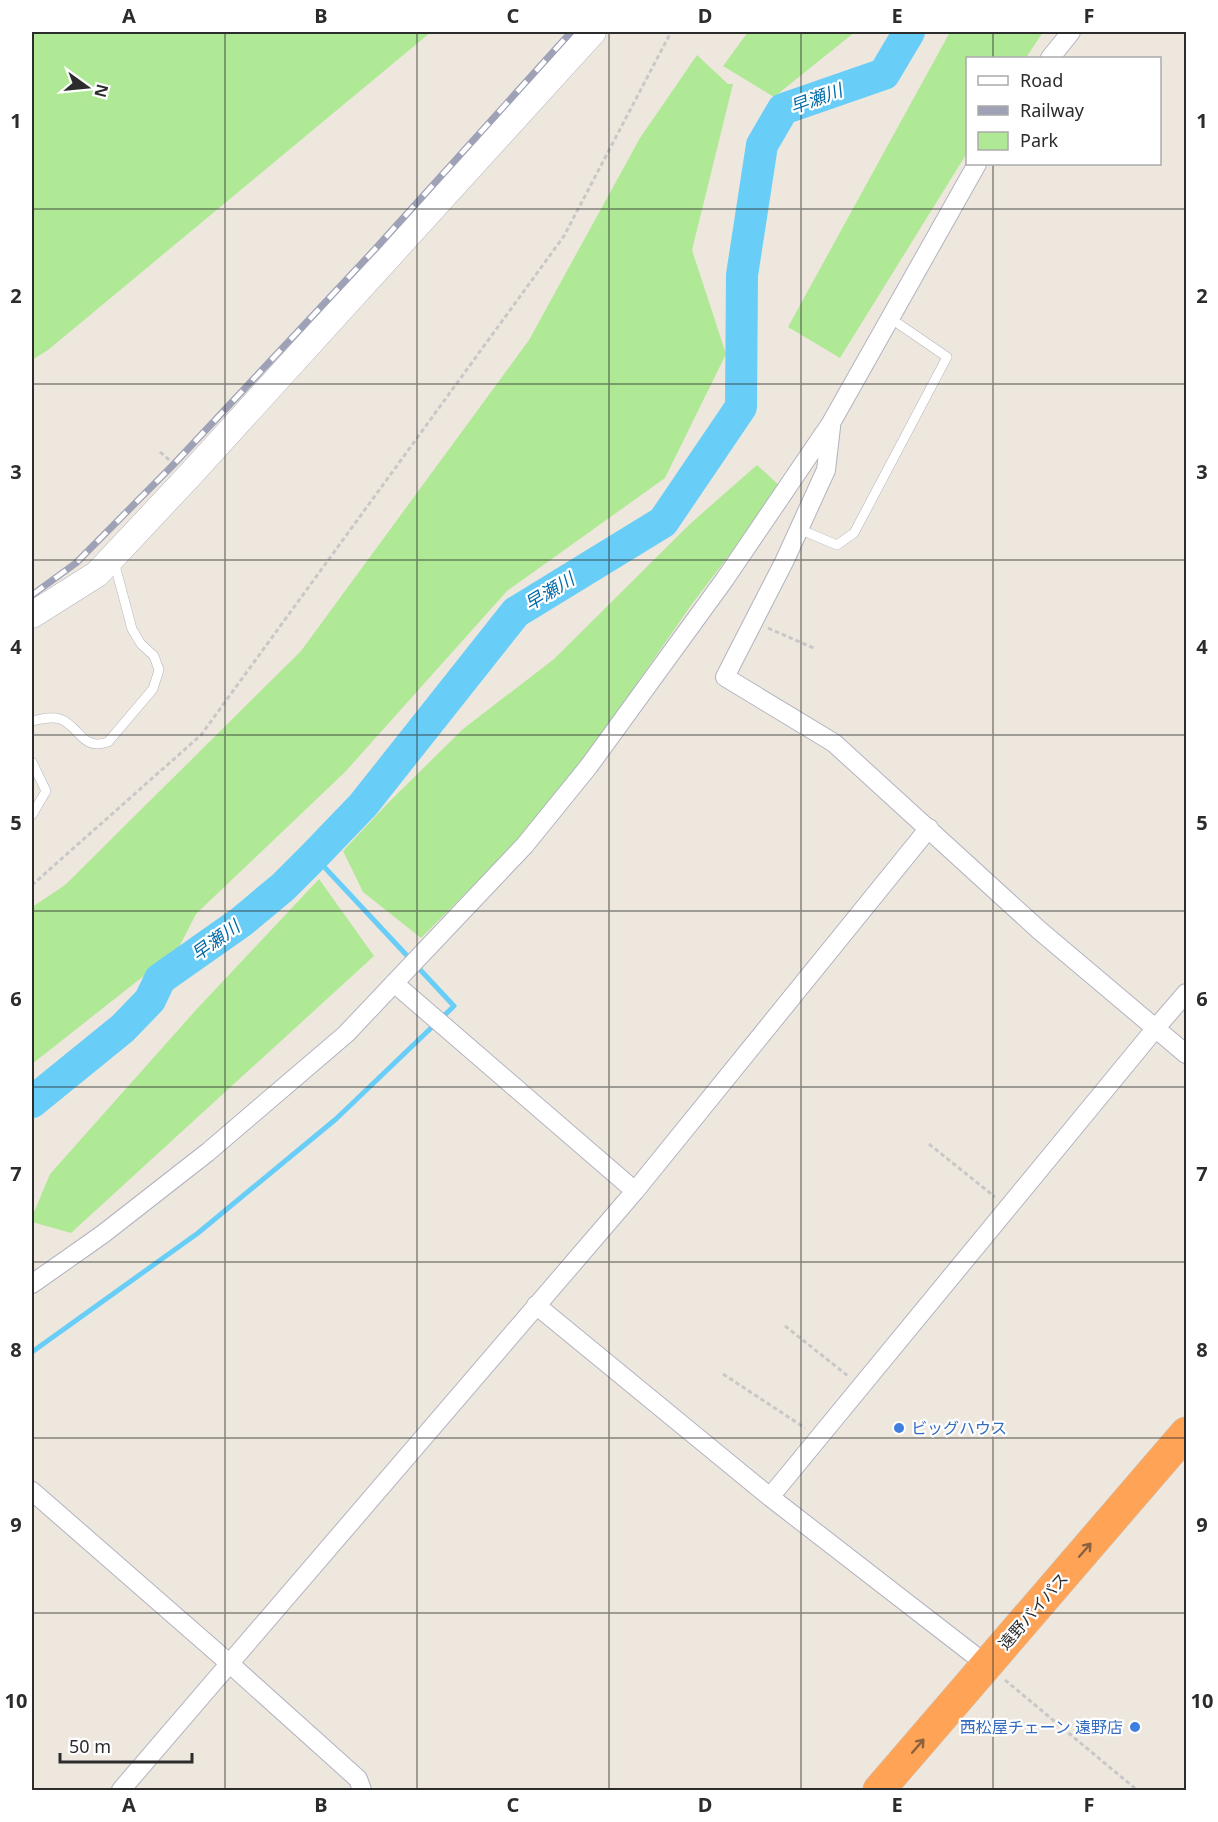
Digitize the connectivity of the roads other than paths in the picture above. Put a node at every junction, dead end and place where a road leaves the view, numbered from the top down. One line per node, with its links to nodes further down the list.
1 (593, 32): 9 (street)
2 (1071, 32): 3 (street)
3 (1051, 57)
4 (976, 165): 5 (street)
5 (890, 318): 6 (street); 7 (lane)
6 (831, 423): 7 (street); 14 (street)
7 (799, 529): 13 (street)
8 (116, 569): 10 (lane)
9 (32, 615)
10 (32, 721)
11 (32, 762): 12 (lane)
12 (32, 815)
13 (929, 828): 16 (street); 18 (street)
14 (394, 983): 18 (street); 19 (street)
15 (1186, 993): 16 (street)
16 (1155, 1029): 17 (street); 24 (street)
17 (1186, 1054)
18 (635, 1191): 20 (street)
19 (32, 1284)
20 (536, 1305): 24 (street); 25 (street)
21 (1186, 1432): 26 (highway, 遠野バイパス, one-way to 21)
22 (1186, 1464): 26 (highway, 遠野バイパス)
23 (32, 1491): 25 (street)
24 (770, 1497): 26 (street)
25 (229, 1663): 27 (street); 28 (street)
26 (994, 1672): 29 (highway, 遠野バイパス, one-way to 26); 30 (highway, 遠野バイパス)
27 (121, 1791)
28 (362, 1791)
29 (879, 1791)
30 (906, 1791)

